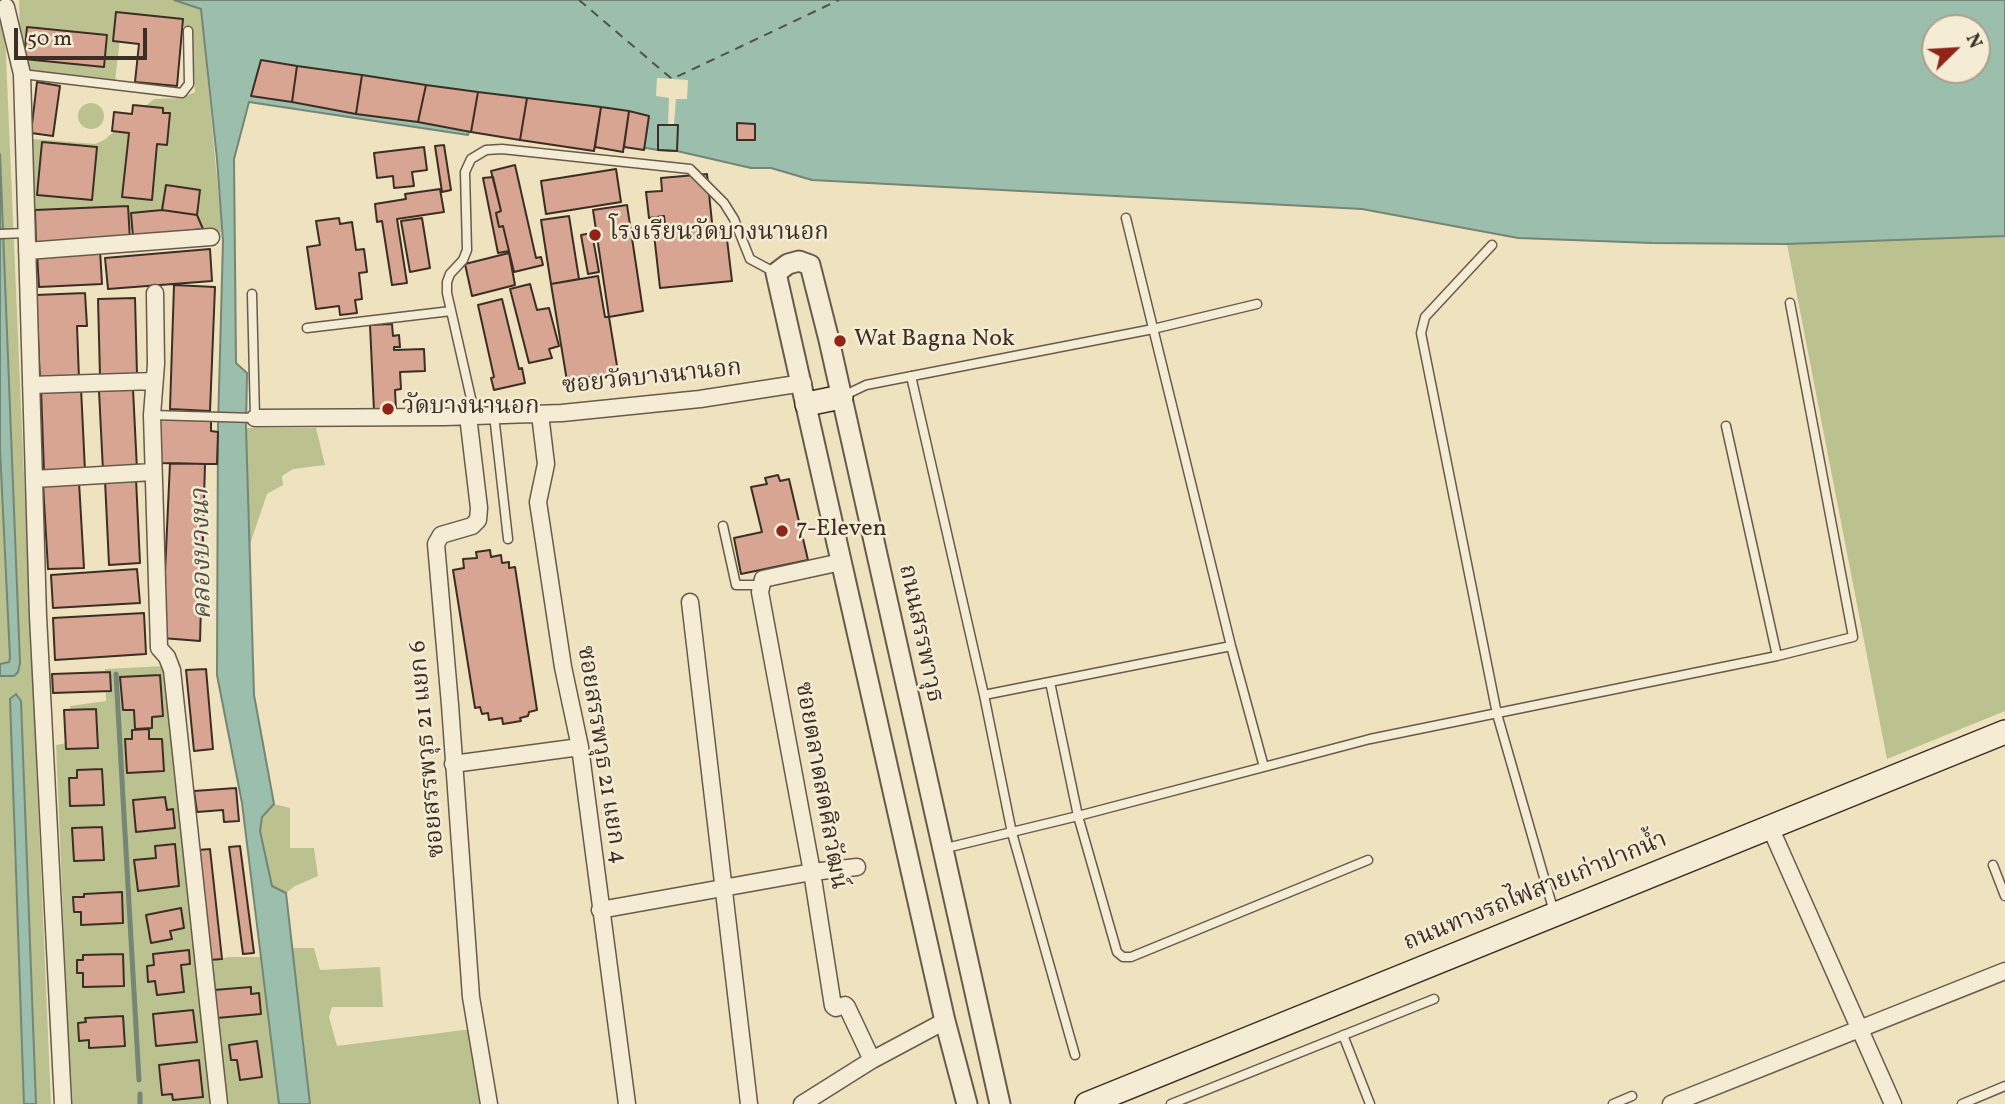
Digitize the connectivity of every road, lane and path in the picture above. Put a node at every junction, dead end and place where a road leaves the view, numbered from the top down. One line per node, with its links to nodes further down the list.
1 (3, 5): 3 (street)
2 (188, 32): 3 (lane)
3 (22, 74): 5 (street)
4 (1126, 218): 17 (lane)
5 (26, 233): 6 (lane); 9 (street)
6 (3, 234)
7 (211, 237): 9 (street)
8 (1492, 245): 40 (lane)
9 (27, 251): 20 (street)
10 (776, 273): 15 (lane); 21 (street); 22 (street, ถนนสรรพาวุธ)
11 (155, 293): 19 (street)
12 (252, 294): 27 (lane)
13 (1790, 303): 37 (lane)
14 (1257, 304): 17 (lane)
15 (451, 311): 16 (lane); 26 (lane)
16 (307, 328)
17 (1153, 329): 18 (lane); 36 (lane)
18 (911, 376): 22 (lane); 39 (lane)
19 (155, 381): 20 (street); 24 (street)
20 (31, 385): 30 (street)
21 (805, 393): 22 (main road); 23 (street, ซอยวัดบางนานอก); 33 (street)
22 (841, 397): 48 (street, ถนนสรรพาวุธ)
23 (540, 414): 25 (street, ซอยวัดบางนานอก); 42 (street, ซอยสรรพวุธ 21 แยก 4)
24 (152, 415): 27 (lane); 29 (street)
25 (494, 415): 26 (street, ซอยวัดบางนานอก); 32 (lane)
26 (472, 416): 27 (street, ซอยวัดบางนานอก); 43 (street, ซอยสรรพวุธ 21 แยก 6)
27 (252, 418)
28 (1726, 426): 37 (lane)
29 (153, 472): 30 (street); 68 (street)
30 (34, 479): 67 (street)
31 (723, 526): 34 (lane)
32 (508, 539)
33 (841, 562): 34 (street); 59 (street)
34 (760, 585): 52 (street, ซอยตลาดสดศิลวัฒน์)
35 (690, 601): 53 (street)
36 (1231, 646): 38 (lane); 44 (lane)
37 (1777, 656): 40 (lane)
38 (1050, 682): 39 (lane); 45 (lane)
39 (984, 695): 47 (lane)
40 (1497, 714): 44 (lane); 56 (lane)
41 (2005, 732): 46 (main road, ถนนทางรถไฟสายเก่าปากน้ำ)
42 (580, 747): 43 (street); 55 (street, ซอยสรรพวุธ 21 แยก 4)
43 (453, 764): 69 (street, ซอยสรรพวุธ 21 แยก 6)
44 (1264, 767): 45 (lane)
45 (1079, 816): 47 (lane); 49 (lane)
46 (1770, 827): 56 (main road, ถนนทางรถไฟสายเก่าปากน้ำ); 60 (street)
47 (1012, 833): 48 (lane); 62 (lane)
48 (941, 849): 74 (street, ถนนสรรพาวุธ)
49 (1368, 860)
50 (1993, 865): 54 (lane)
51 (857, 867): 52 (street)
52 (812, 872): 53 (street); 63 (street, ซอยตลาดสดศิลวัฒน์)
53 (725, 887): 55 (street); 71 (street)
54 (2005, 896)
55 (600, 910): 70 (street, ซอยสรรพวุธ 21 แยก 4)
56 (1555, 914): 75 (main road, ถนนทางรถไฟสายเก่าปากน้ำ)
57 (2005, 971): 60 (street)
58 (1434, 999): 61 (lane)
59 (945, 1021): 63 (street); 73 (street)
60 (1859, 1027): 78 (street); 79 (street)
61 (1343, 1035): 66 (lane); 76 (lane)
62 (1075, 1055)
63 (872, 1060): 72 (street)
64 (2005, 1086): 80 (lane)
65 (1632, 1096): 77 (lane)
66 (1174, 1103)
67 (63, 1104)
68 (219, 1104)
69 (489, 1104)
70 (627, 1104)
71 (749, 1104)
72 (802, 1104)
73 (967, 1104)
74 (1000, 1104)
75 (1087, 1104)
76 (1370, 1104)
77 (1613, 1104)
78 (1671, 1104)
79 (1893, 1104)
80 (1962, 1104)

